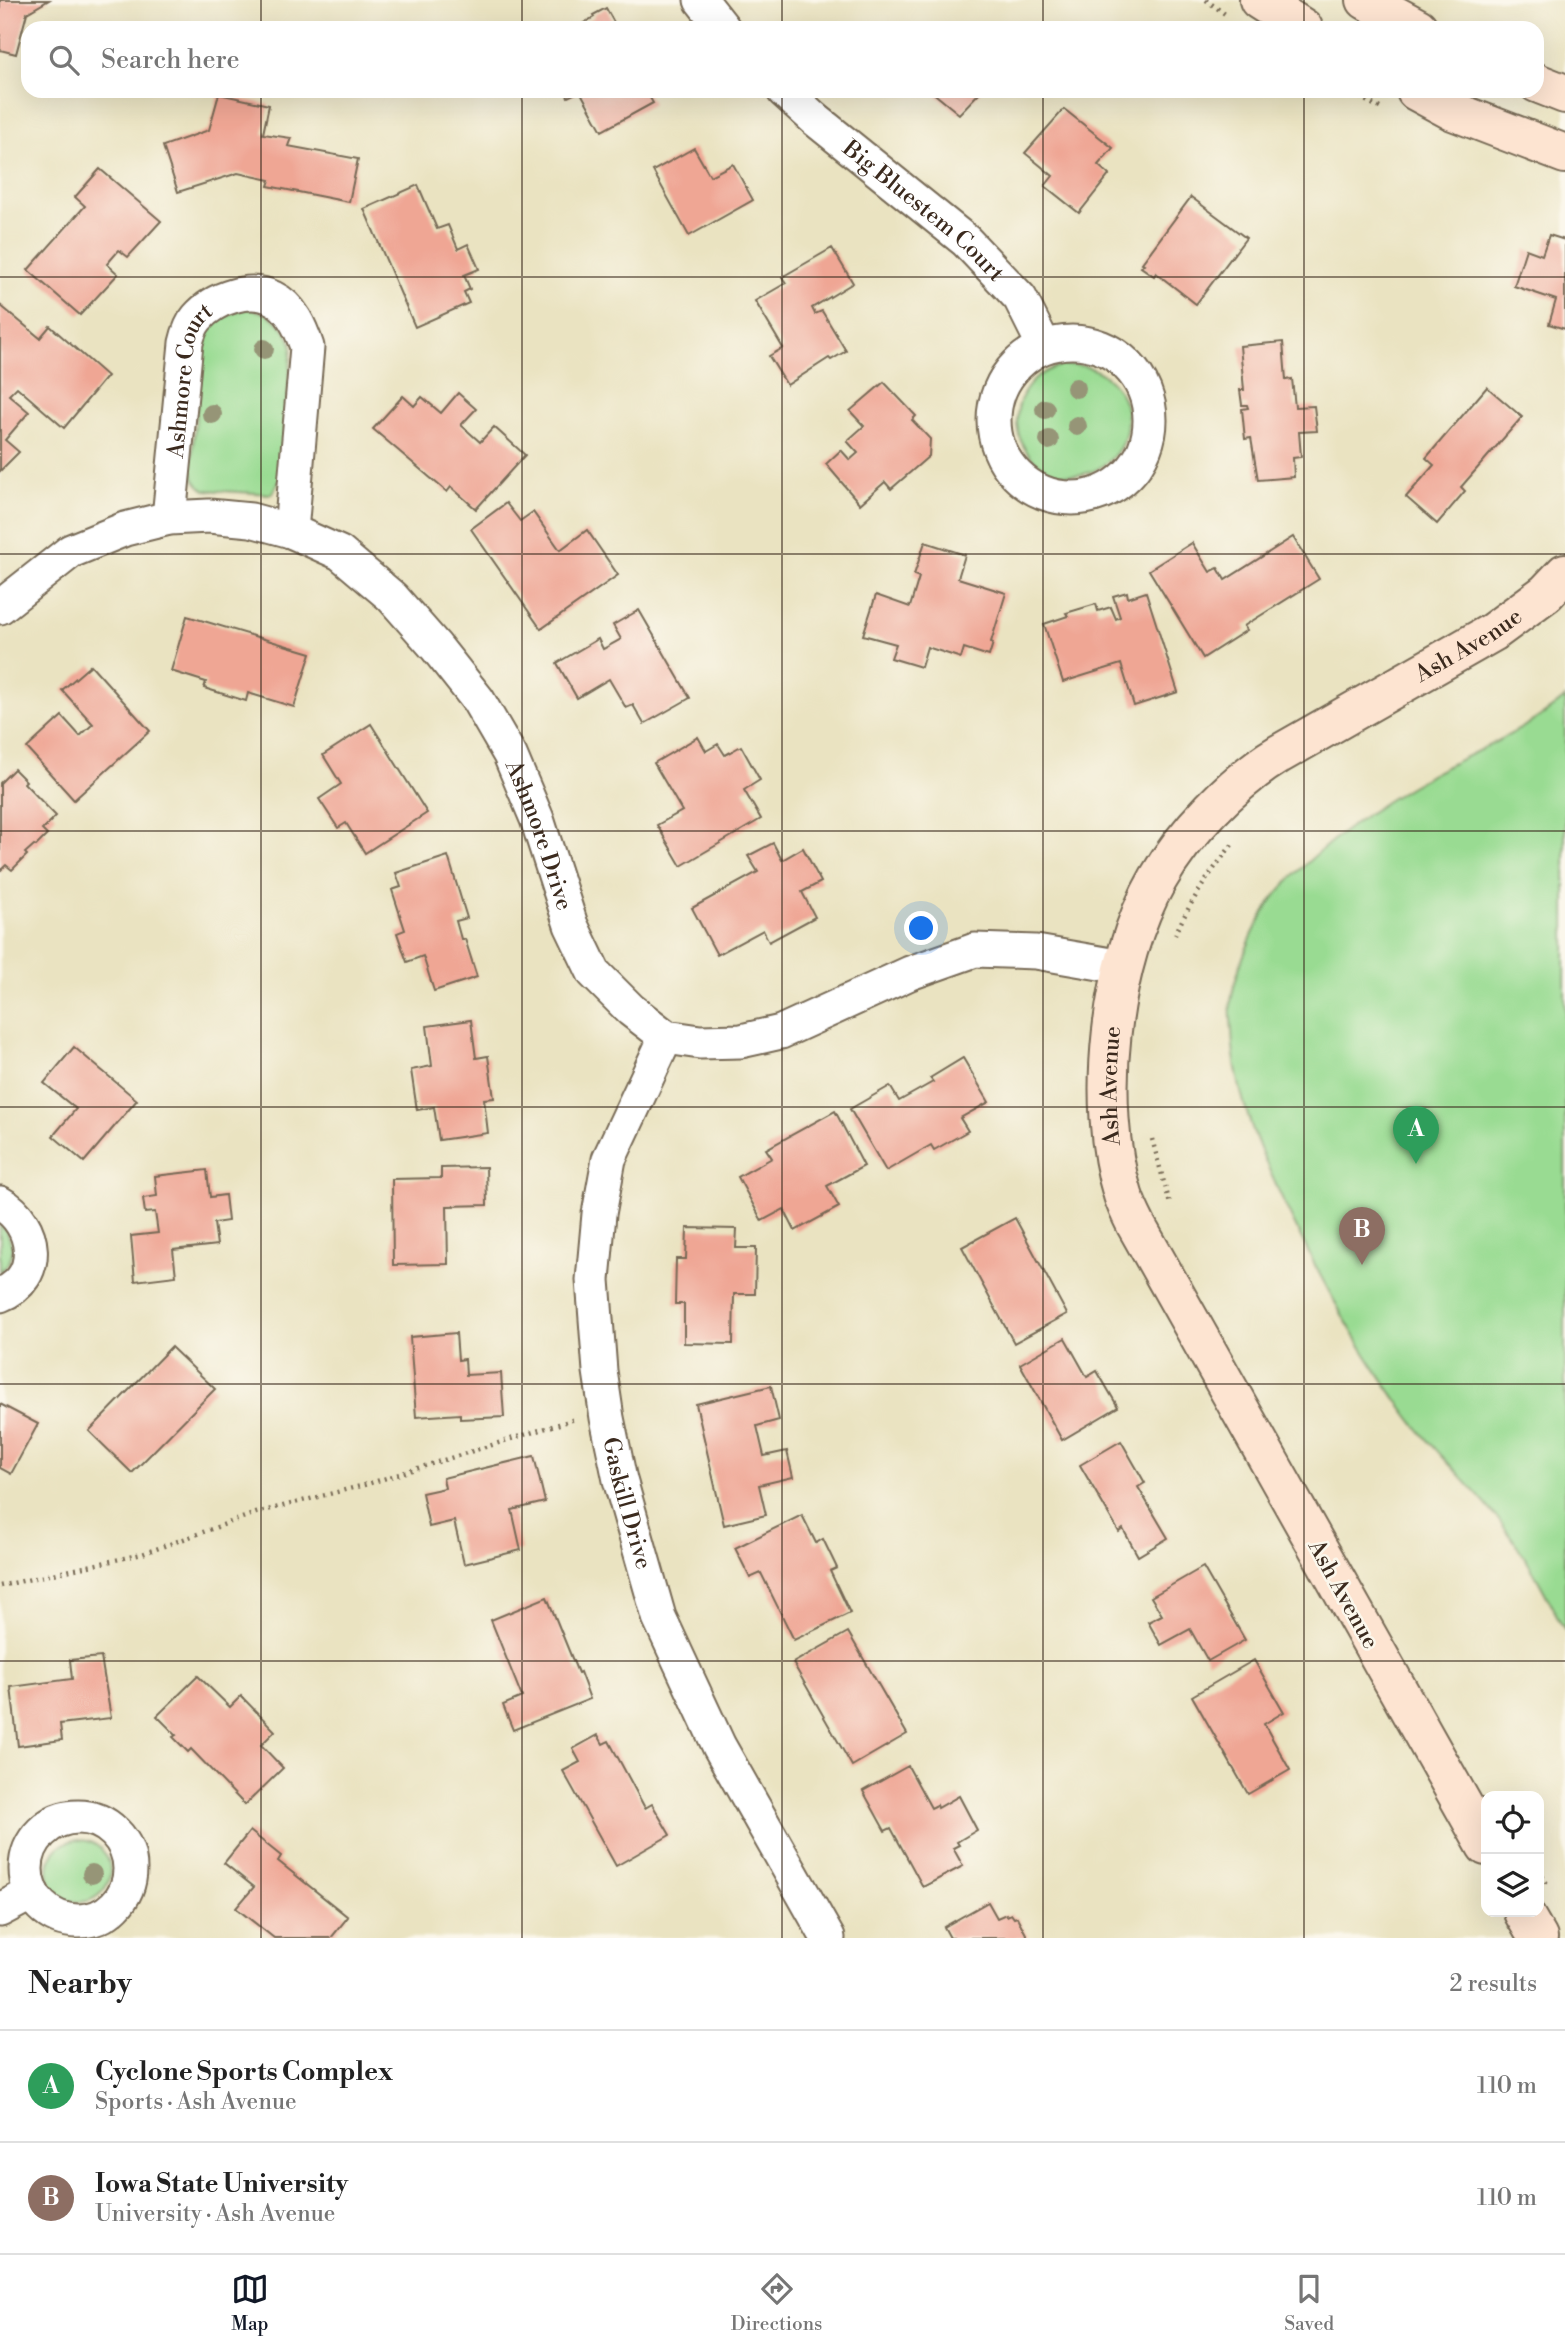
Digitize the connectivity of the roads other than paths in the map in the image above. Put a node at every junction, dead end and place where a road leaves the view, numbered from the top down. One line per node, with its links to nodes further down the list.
1 (701, 0): 4 (street)
2 (1259, 0): 5 (street)
3 (1366, 0): 6 (street)
4 (718, 21)
5 (1292, 21)
6 (1405, 21)
7 (1544, 86): 8 (street)
8 (1565, 94)
9 (792, 98): 12 (street, Big Bluestem Court)
10 (1429, 98): 11 (street)
11 (1565, 154)
12 (1044, 346): 12 (street)
13 (169, 518): 14 (street, Ashmore Drive); 14 (street, Ashmore Court); 16 (street, Ashmore Drive)
14 (291, 531): 18 (street, Ashmore Drive)
15 (1565, 573): 17 (street, Ash Avenue)
16 (0, 607)
17 (1123, 967): 18 (street, Ashmore Drive); 21 (street, Ash Avenue)
18 (666, 1037): 25 (street, Gaskill Drive)
19 (0, 1203): 20 (street)
20 (0, 1295)
21 (1481, 1837)
22 (32, 1893): 23 (street)
23 (0, 1910)
24 (1526, 1917): 26 (street)
25 (828, 1938)
26 (1538, 1938)

